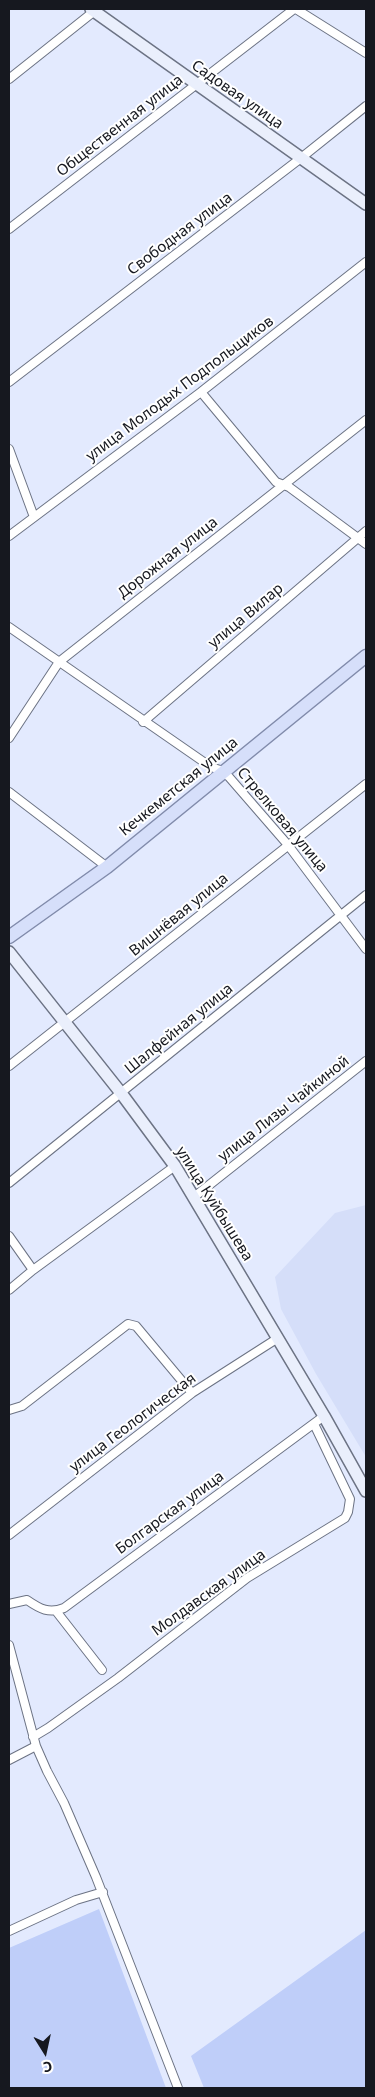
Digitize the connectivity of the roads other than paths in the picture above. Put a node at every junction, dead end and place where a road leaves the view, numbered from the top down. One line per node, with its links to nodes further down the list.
1 (295, 9): 3 (street); 5 (street, Общественная улица)
2 (94, 10): 4 (street); 5 (main road, Садовая улица)
3 (366, 53)
4 (9, 79)
5 (196, 84): 7 (main road, Садовая улица); 9 (street, Общественная улица)
6 (366, 106): 7 (street, Свободная улица)
7 (301, 158): 8 (main road, Садовая улица); 11 (street, Свободная улица)
8 (366, 204)
9 (9, 229)
10 (366, 262): 12 (street, улица Молодых Подпольщиков)
11 (9, 382)
12 (201, 392): 15 (street); 16 (street, улица Молодых Подпольщиков)
13 (366, 420): 15 (street, Дорожная улица)
14 (9, 449): 16 (street)
15 (283, 484): 19 (street); 23 (street, Дорожная улица)
16 (34, 517): 18 (street, улица Молодых Подпольщиков)
17 (366, 532): 19 (street, улица Вилар)
18 (9, 536)
19 (359, 538): 20 (street); 24 (street, улица Вилар)
20 (366, 544)
21 (9, 627): 23 (street, Стрелковая улица)
22 (366, 656): 26 (main road, Кечкеметская улица)
23 (59, 662): 24 (street, Стрелковая улица); 25 (street, Дорожная улица)
24 (143, 722): 26 (street, Стрелковая улица)
25 (9, 738)
26 (223, 771): 29 (street, Стрелковая улица); 30 (main road, Кечкеметская улица)
27 (366, 784): 29 (street, Вишнёвая улица)
28 (9, 792): 30 (street)
29 (288, 845): 32 (street, Стрелковая улица); 36 (street, Вишнёвая улица)
30 (107, 867): 33 (main road, Кечкеметская улица)
31 (366, 895): 32 (street, Шалфейная улица)
32 (341, 915): 34 (street, Стрелковая улица); 39 (street, Шалфейная улица)
33 (9, 937)
34 (366, 948)
35 (9, 952): 36 (main road, улица Куйбышева)
36 (64, 1024): 38 (street, Вишнёвая улица); 39 (main road, улица Куйбышева)
37 (366, 1060): 42 (street, улица Лизы Чайкиной)
38 (9, 1066)
39 (121, 1093): 40 (main road, улица Куйбышева); 41 (street, Шалфейная улица)
40 (175, 1166): 42 (main road, улица Куйбышева); 44 (street)
41 (9, 1183)
42 (194, 1197): 46 (main road, улица Куйбышева)
43 (9, 1236): 44 (street)
44 (34, 1270): 45 (street)
45 (9, 1290)
46 (278, 1338): 47 (street, улица Геологическая); 49 (main road, улица Куйбышева)
47 (192, 1393): 48 (street); 52 (street, улица Геологическая)
48 (9, 1410)
49 (324, 1416): 50 (street, Болгарская улица); 51 (main road, улица Куйбышева)
50 (314, 1424): 54 (street, Болгарская улица); 57 (street, Молдавская улица)
51 (366, 1491)
52 (9, 1535)
53 (9, 1604): 54 (street)
54 (56, 1611): 56 (street)
55 (9, 1645): 57 (street)
56 (102, 1670)
57 (34, 1737): 58 (street)
58 (36, 1746): 59 (street); 60 (street)
59 (9, 1760)
60 (103, 1892): 61 (street); 62 (street)
61 (9, 1931)
62 (178, 2088)

